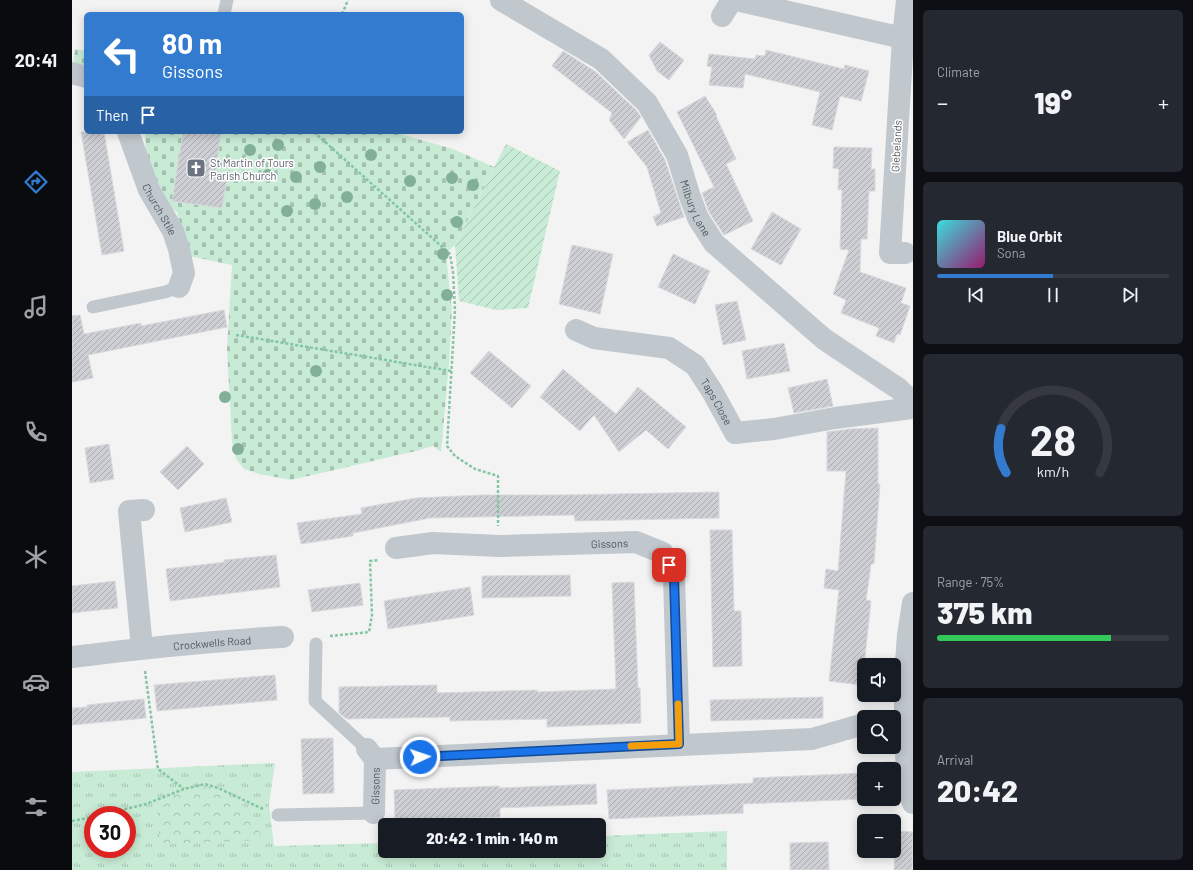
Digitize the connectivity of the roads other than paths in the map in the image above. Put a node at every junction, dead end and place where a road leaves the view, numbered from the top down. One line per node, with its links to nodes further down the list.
1 (227, 0): 5 (lane)
2 (501, 0): 14 (street, Milbury Lane)
3 (907, 0): 6 (street, Glebelands)
4 (730, 5): 6 (street)
5 (224, 12)
6 (903, 38): 10 (street, Glebelands)
7 (72, 73): 8 (street)
8 (84, 76)
9 (129, 134): 11 (street, Church Stile)
10 (891, 253)
11 (178, 287): 12 (lane)
12 (93, 307)
13 (576, 330): 15 (street, Taps Close)
14 (913, 403)
15 (913, 408)
16 (129, 512): 21 (street)
17 (396, 548): 26 (street, Gissons)
18 (913, 603): 23 (street)
19 (283, 637): 21 (street, Crockwells Road)
20 (316, 644): 27 (lane)
21 (142, 648): 22 (street, Crockwells Road)
22 (72, 657)
23 (899, 710)
24 (857, 726): 26 (street, Gissons)
25 (901, 739): 28 (street)
26 (679, 744): 27 (street, Gissons)
27 (371, 754): 29 (street, Gissons)
28 (913, 803)
29 (374, 813): 30 (lane)
30 (278, 815)

